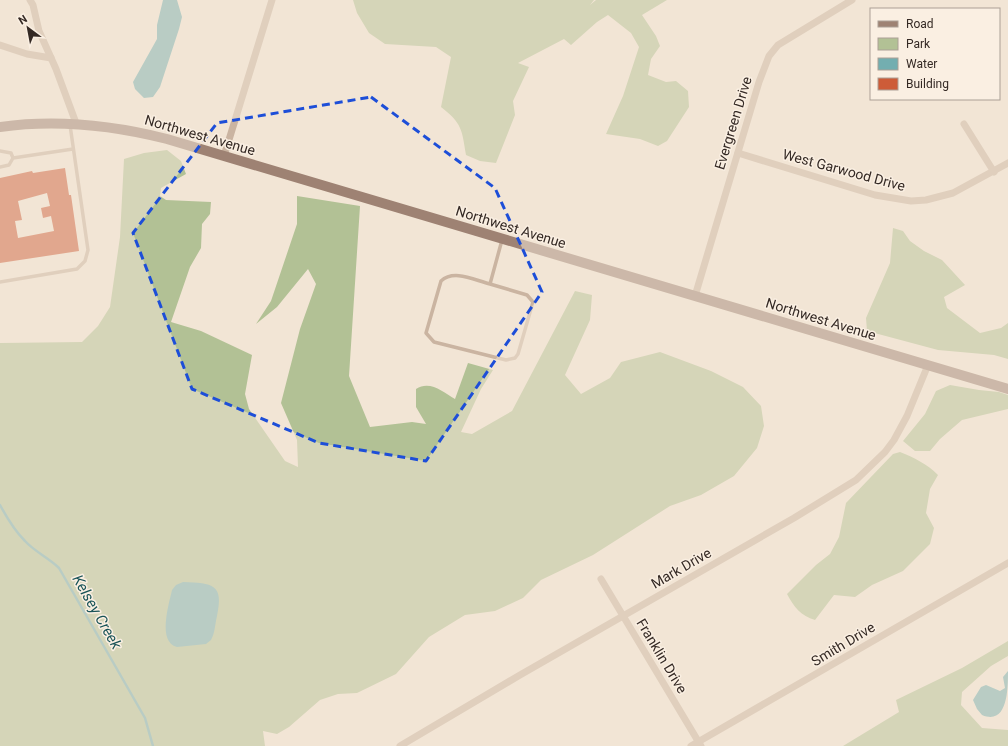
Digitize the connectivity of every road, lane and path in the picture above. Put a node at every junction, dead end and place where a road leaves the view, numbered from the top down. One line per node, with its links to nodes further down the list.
1 (30, 0): 5 (street)
2 (272, 0): 12 (street)
3 (852, 0): 11 (street, Evergreen Drive)
4 (0, 46): 5 (street)
5 (51, 58): 6 (street)
6 (73, 123): 8 (street, Northwest Avenue); 9 (lane); 12 (street, Northwest Avenue)
7 (964, 124): 16 (street)
8 (0, 127)
9 (73, 148): 13 (lane); 18 (lane)
10 (0, 151): 13 (lane)
11 (738, 153): 16 (street, West Garwood Drive); 20 (street, Evergreen Drive)
12 (224, 156): 17 (street, Northwest Avenue)
13 (13, 158): 15 (lane)
14 (1008, 163): 16 (street, West Garwood Drive)
15 (0, 168)
16 (994, 172)
17 (502, 239): 19 (lane); 20 (street, Northwest Avenue)
18 (0, 282)
19 (490, 284): 19 (lane)
20 (694, 296): 21 (street, Northwest Avenue)
21 (928, 365): 22 (street, Northwest Avenue); 25 (street, Mark Drive)
22 (1008, 389)
23 (1008, 563): 26 (street, Smith Drive)
24 (601, 579): 25 (street, Franklin Drive)
25 (623, 617): 26 (street, Franklin Drive); 27 (street, Mark Drive)
26 (700, 744): 28 (street, Smith Drive)
27 (400, 746)
28 (691, 746)

